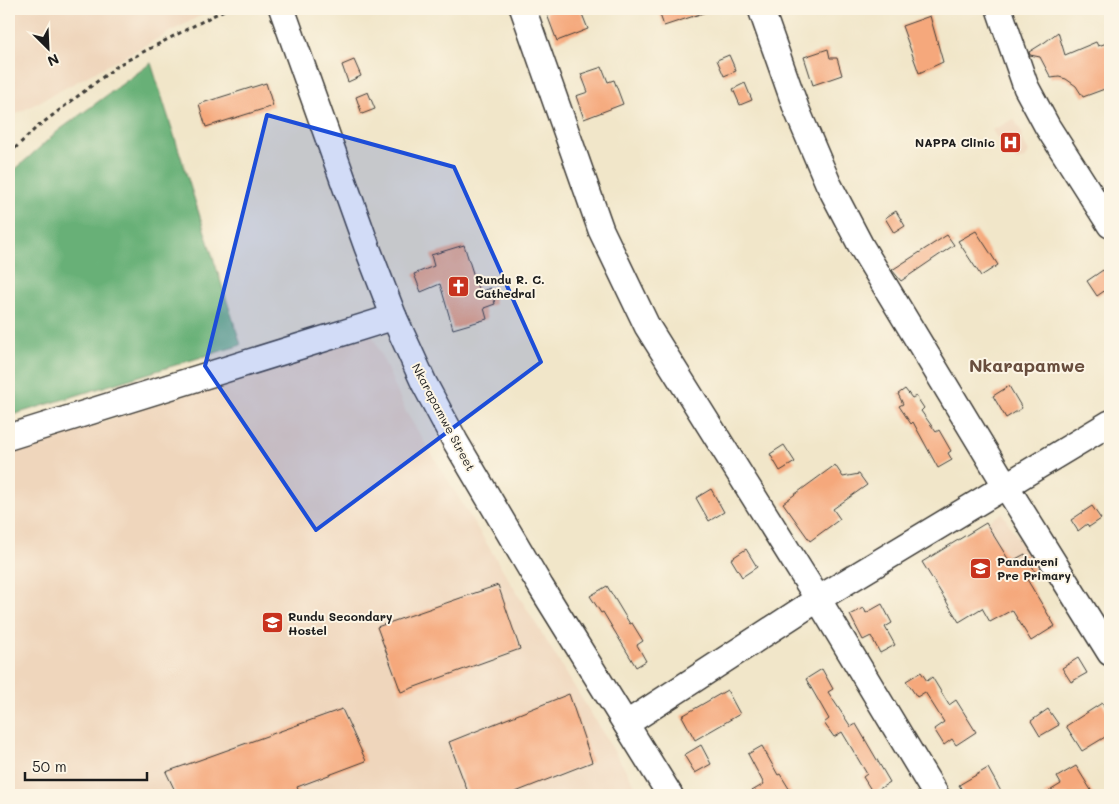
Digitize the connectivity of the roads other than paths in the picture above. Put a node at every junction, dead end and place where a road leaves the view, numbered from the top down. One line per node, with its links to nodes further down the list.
1 (282, 9): 6 (street, Nkarapamwe Street)
2 (523, 9): 10 (street)
3 (761, 9): 9 (street)
4 (999, 9): 5 (street)
5 (1110, 225)
6 (394, 317): 8 (street); 12 (street, Nkarapamwe Street)
7 (1110, 423): 9 (street)
8 (9, 437)
9 (1006, 486): 10 (street); 11 (street)
10 (818, 599): 12 (street); 14 (street)
11 (1110, 653)
12 (626, 724): 13 (street, Nkarapamwe Street)
13 (670, 795)
14 (936, 795)

